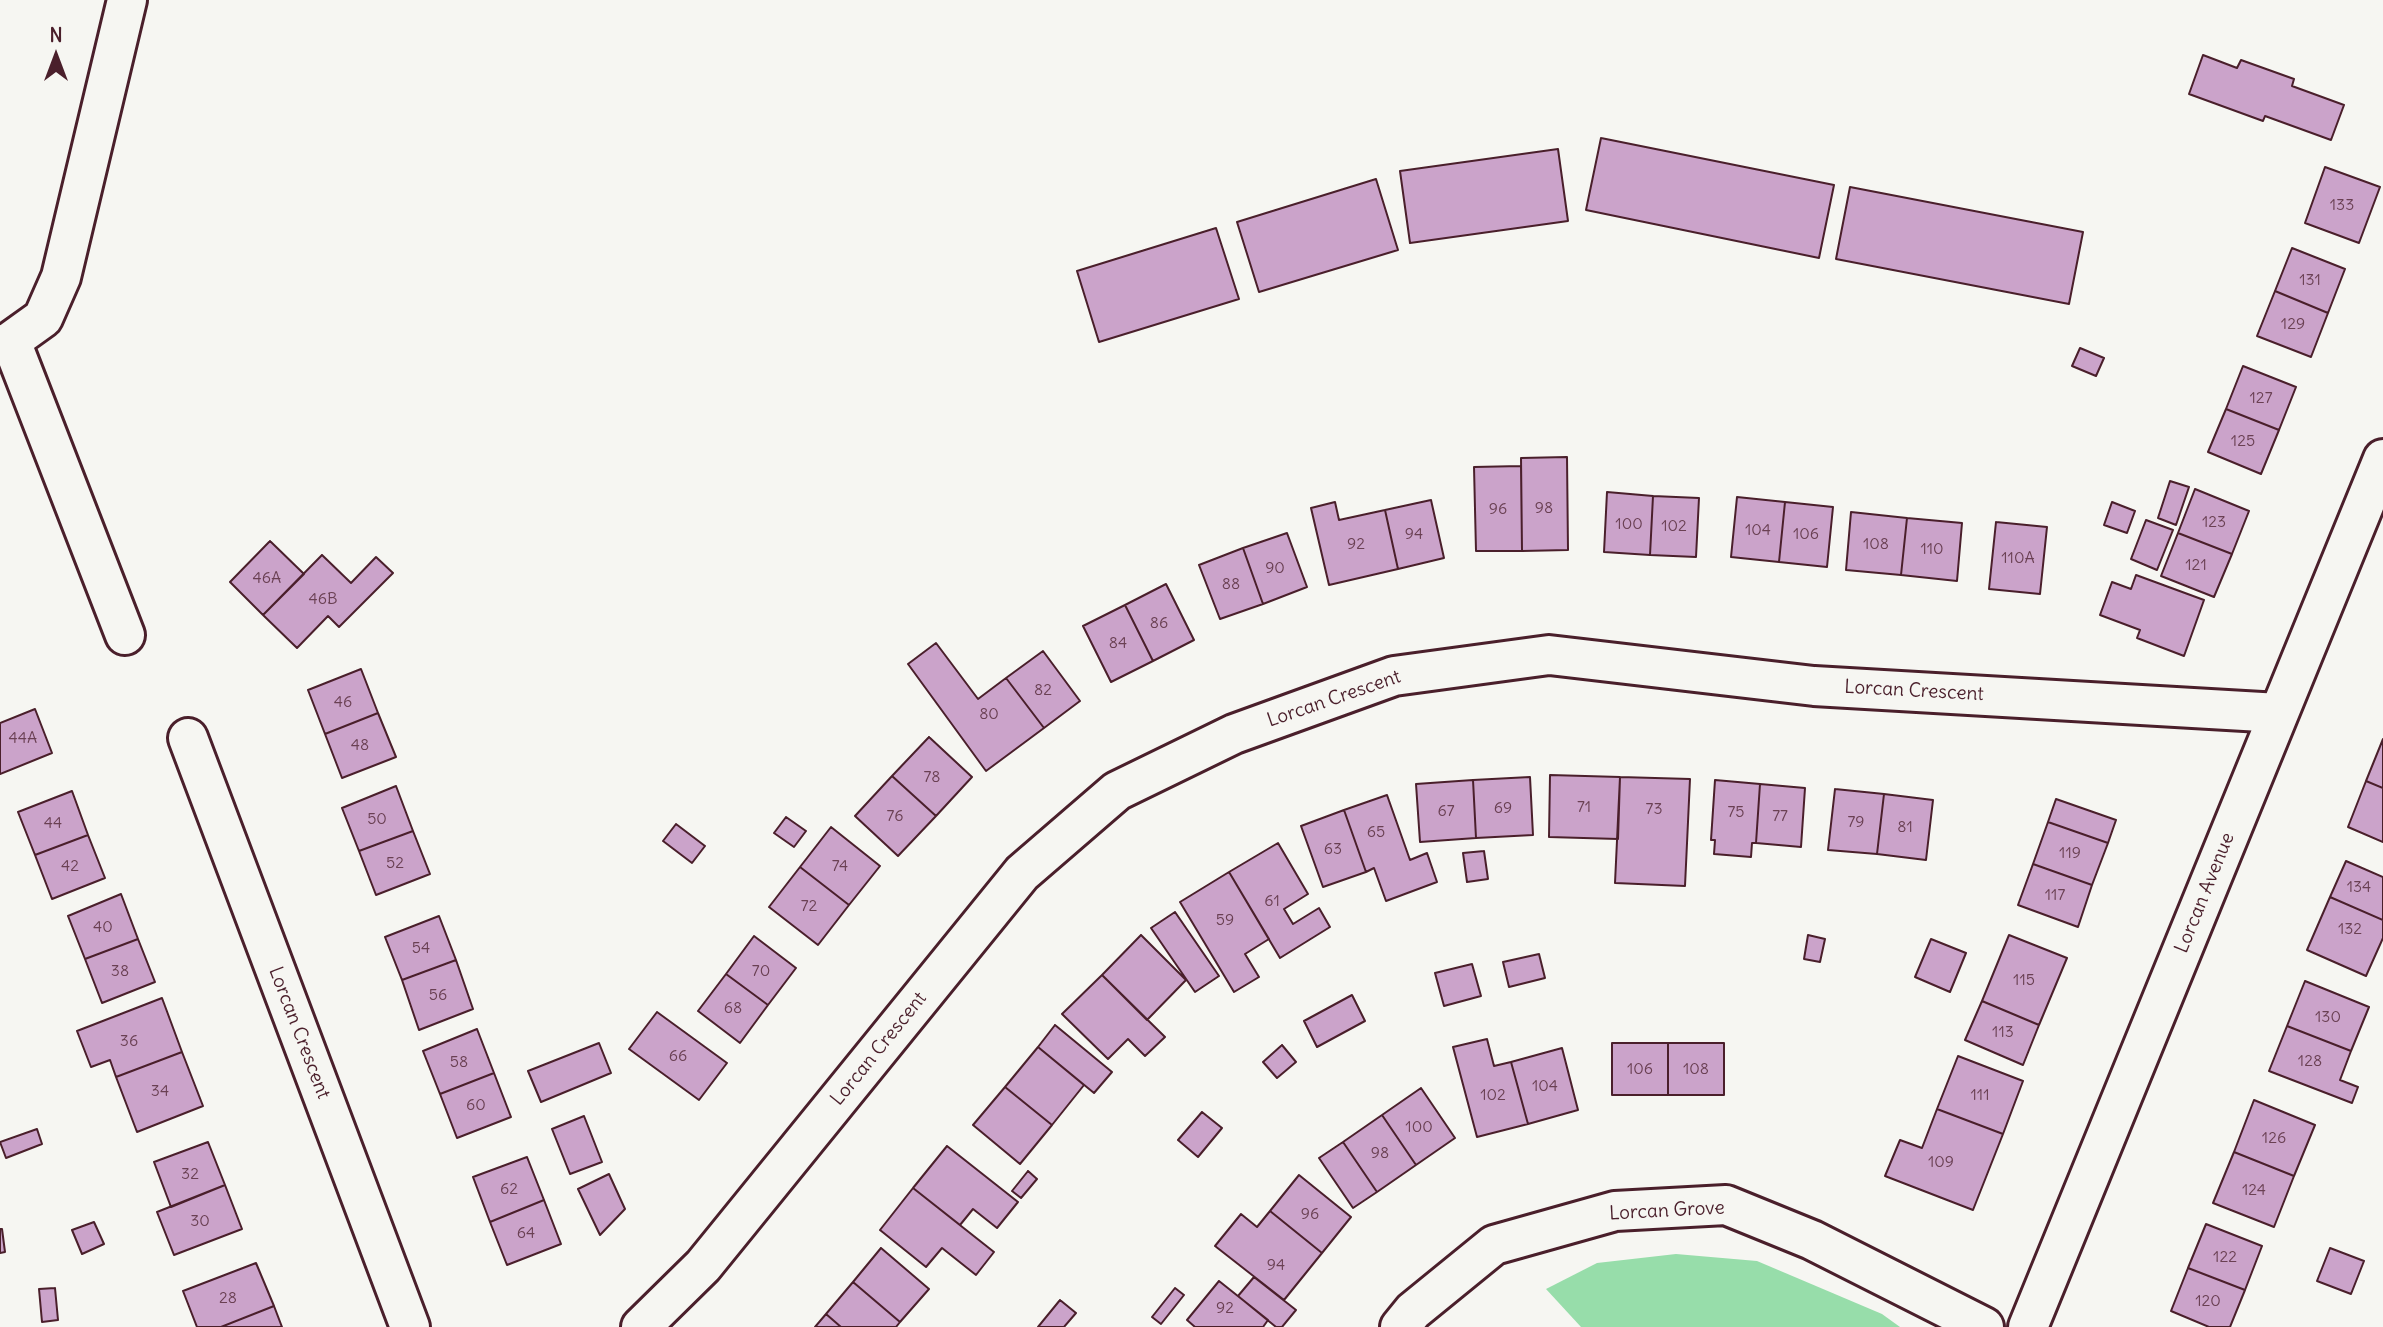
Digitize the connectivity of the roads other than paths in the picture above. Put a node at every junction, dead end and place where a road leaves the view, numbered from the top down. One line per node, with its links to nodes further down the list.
1 (127, 0): 2 (street)
2 (5, 343): 4 (street)
3 (2383, 459): 5 (street, Lorcan Avenue)
4 (125, 635)
5 (2279, 713): 8 (street, Lorcan Crescent); 11 (street, Lorcan Avenue)
6 (188, 738): 7 (street, Lorcan Crescent)
7 (410, 1327)
8 (641, 1327)
9 (1400, 1327): 10 (street, Lorcan Grove)
10 (1984, 1327)
11 (2028, 1327)

